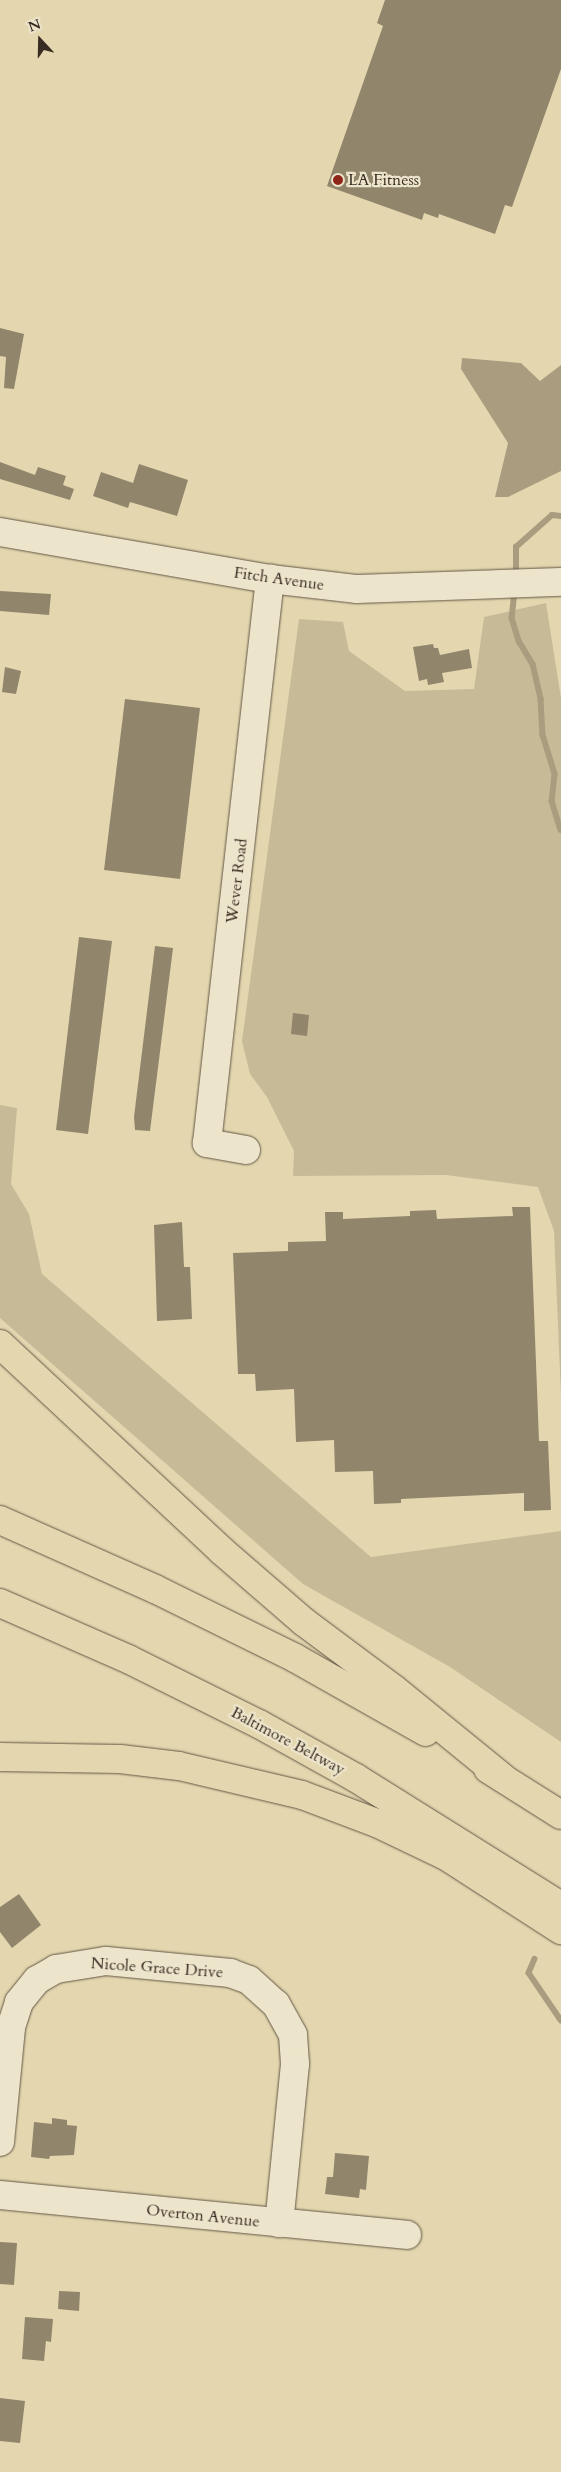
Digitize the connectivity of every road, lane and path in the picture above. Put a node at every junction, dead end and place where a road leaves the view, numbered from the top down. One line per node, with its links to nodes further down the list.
1 (0, 532): 2 (street, Fitch Avenue)
2 (270, 579): 3 (street, Fitch Avenue); 4 (street, Wever Road)
3 (561, 582)
4 (246, 1150)
5 (0, 1344): 9 (highway)
6 (0, 1520): 9 (highway)
7 (0, 1603): 11 (highway, Baltimore Beltway)
8 (0, 1757): 12 (highway)
9 (503, 1778): 10 (highway)
10 (561, 1815)
11 (561, 1906)
12 (561, 1930)
13 (0, 2142): 15 (street, Nicole Grace Drive)
14 (0, 2195): 15 (street, Overton Avenue)
15 (279, 2223): 16 (street, Overton Avenue)
16 (407, 2235)

